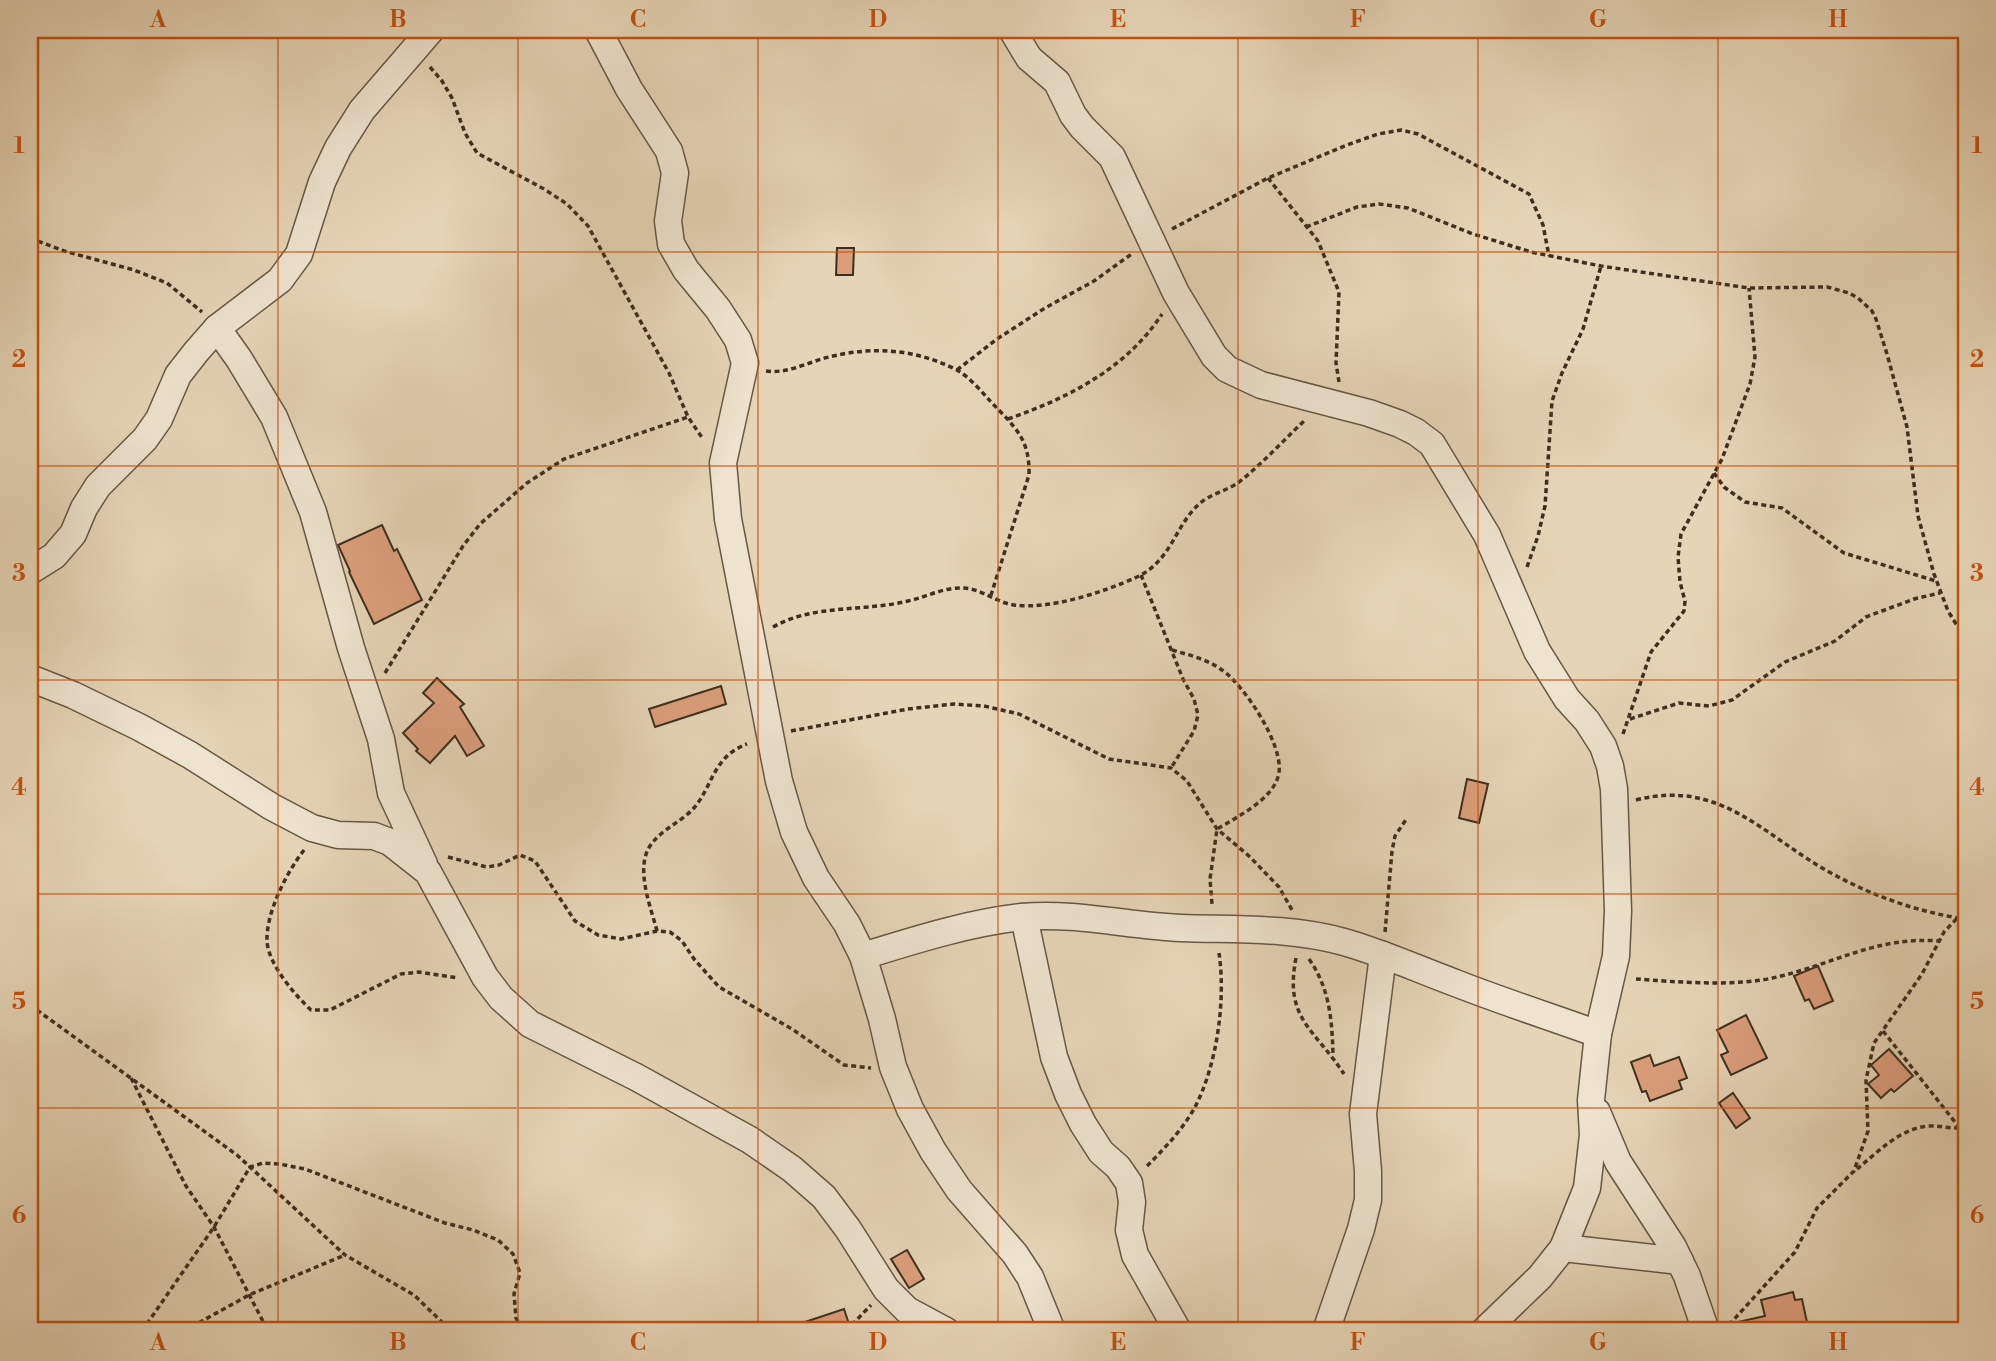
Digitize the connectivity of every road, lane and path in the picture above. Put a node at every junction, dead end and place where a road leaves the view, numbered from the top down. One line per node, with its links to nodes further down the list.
1 (38, 30): 5 (path)
2 (431, 30): 6 (street)
3 (598, 30): 16 (street)
4 (1012, 30): 10 (street)
5 (30, 38)
6 (410, 52): 15 (street); 19 (path)
7 (1268, 178): 8 (path); 10 (path); 11 (path)
8 (1306, 227): 11 (path); 18 (path)
9 (30, 238): 15 (path)
10 (1150, 240): 14 (street); 17 (path)
11 (1549, 256): 12 (path)
12 (1601, 266): 13 (path); 28 (path)
13 (1749, 288): 22 (path); 25 (path)
14 (1176, 293): 18 (street); 20 (path)
15 (217, 328): 23 (street); 33 (street)
16 (745, 363): 17 (path); 21 (street)
17 (957, 370): 20 (path)
18 (1334, 403): 24 (path); 28 (street)
19 (688, 417): 21 (path); 33 (path)
20 (1008, 419): 27 (path)
21 (723, 463): 30 (street)
22 (1714, 473): 25 (path); 34 (path)
23 (30, 572)
24 (1141, 575): 27 (path); 31 (path)
25 (1936, 581): 26 (path)
26 (1940, 593): 29 (path); 34 (path)
27 (991, 596): 30 (path)
28 (1515, 598): 36 (street)
29 (1966, 640)
30 (753, 644): 35 (street)
31 (1172, 650): 37 (path); 40 (path)
32 (30, 678): 41 (street)
33 (368, 697): 42 (street)
34 (1630, 719): 36 (path)
35 (770, 735): 37 (path); 47 (path); 51 (street)
36 (1607, 758): 38 (street)
37 (1171, 768): 40 (path)
38 (1615, 806): 45 (path); 53 (street)
39 (1407, 818): 50 (path)
40 (1217, 829): 46 (path); 48 (path)
41 (324, 832): 42 (street); 52 (path)
42 (424, 865): 47 (path); 52 (street)
43 (1966, 909): 45 (path)
44 (1024, 917): 46 (street); 51 (street); 67 (street)
45 (1958, 918): 49 (path)
46 (1215, 929): 48 (street); 67 (path)
47 (657, 931): 58 (path)
48 (1300, 939): 50 (street); 57 (path); 57 (path)
49 (1939, 941): 53 (path); 55 (path)
50 (1383, 955): 56 (street); 85 (street)
51 (863, 956): 58 (street)
52 (485, 977): 72 (street)
53 (1611, 977): 56 (street)
54 (30, 1005): 59 (path)
55 (1883, 1031): 63 (path); 66 (path)
56 (1598, 1034): 61 (street)
57 (1333, 1057): 60 (path)
58 (893, 1067): 83 (street)
59 (129, 1075): 65 (path); 68 (path)
60 (1348, 1079)
61 (1591, 1100): 69 (street); 71 (street)
62 (1966, 1126): 63 (path)
63 (1960, 1128): 64 (path); 66 (path)
64 (1966, 1136)
65 (250, 1167): 68 (path); 70 (path); 80 (path)
66 (1854, 1171): 88 (path)
67 (1129, 1183): 84 (street)
68 (214, 1227): 73 (path); 75 (path)
69 (1563, 1248): 71 (street); 86 (street)
70 (345, 1255): 73 (path); 74 (path)
71 (1680, 1261): 87 (street)
72 (886, 1289): 81 (path); 82 (street)
73 (248, 1295): 76 (path); 77 (path)
74 (443, 1323): 78 (path); 79 (path)
75 (142, 1331)
76 (184, 1331)
77 (268, 1331)
78 (436, 1331)
79 (447, 1331)
80 (523, 1331)
81 (846, 1331)
82 (946, 1331)
83 (1052, 1331)
84 (1178, 1331)
85 (1326, 1331)
86 (1484, 1331)
87 (1706, 1331)
88 (1724, 1331)

